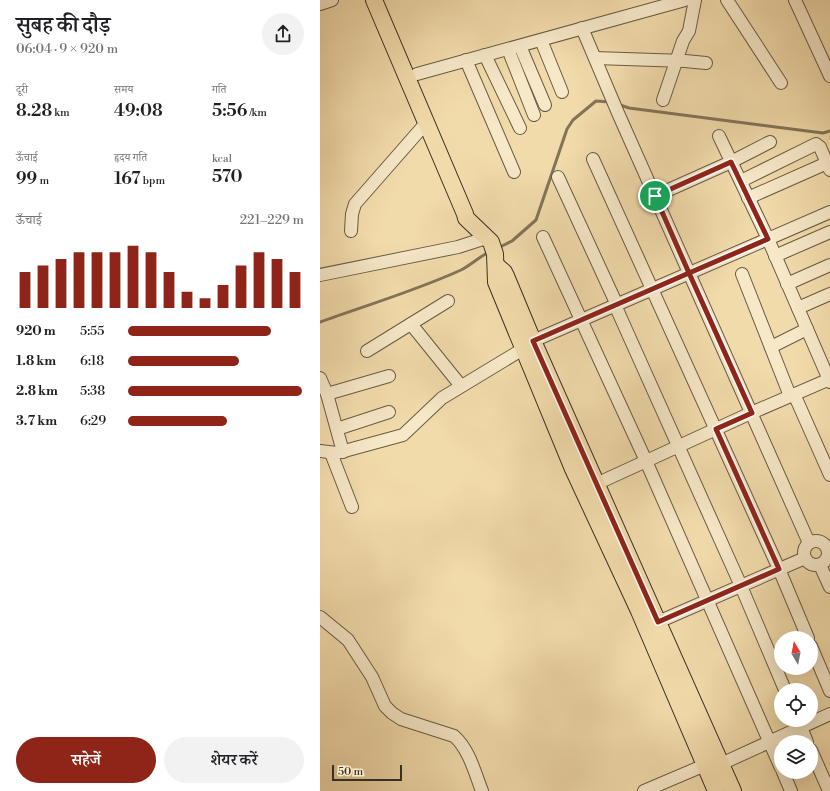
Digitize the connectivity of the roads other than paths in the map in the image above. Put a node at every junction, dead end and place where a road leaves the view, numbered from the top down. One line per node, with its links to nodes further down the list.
1 (332, 0): 8 (street)
2 (374, 0): 25 (main road)
3 (384, 0): 18 (main road)
4 (685, 0): 9 (street)
5 (695, 0): 16 (street)
6 (727, 0): 20 (street)
7 (795, 0): 19 (street)
8 (320, 4)
9 (582, 28): 10 (street); 14 (street)
10 (541, 40): 11 (street); 21 (street)
11 (520, 46): 12 (street); 23 (street)
12 (508, 49): 13 (street); 24 (street)
13 (485, 55): 15 (street); 26 (street)
14 (595, 58): 16 (street); 35 (street)
15 (466, 60): 18 (street); 32 (street)
16 (680, 61): 17 (street); 22 (street)
17 (706, 63)
18 (417, 74): 42 (main road)
19 (830, 76)
20 (781, 83)
21 (562, 92)
22 (663, 100)
23 (545, 105)
24 (534, 115)
25 (426, 123): 38 (street); 42 (main road)
26 (520, 128)
27 (719, 136): 30 (street)
28 (770, 142): 30 (street)
29 (593, 159): 49 (street)
30 (731, 162): 34 (street); 35 (street)
31 (828, 166): 34 (street); 36 (street)
32 (514, 172)
33 (558, 177): 52 (street)
34 (740, 181): 36 (street)
35 (655, 196): 45 (street)
36 (748, 198): 41 (street)
37 (830, 212): 41 (street)
38 (351, 230)
39 (830, 232): 43 (street)
40 (543, 237): 54 (street)
41 (768, 239): 43 (street); 45 (street)
42 (490, 247): 47 (street); 57 (main road)
43 (775, 256): 48 (street)
44 (830, 265): 48 (street)
45 (689, 273): 49 (street); 67 (street)
46 (742, 274): 58 (street)
47 (320, 276)
48 (787, 284): 53 (street)
49 (653, 289): 52 (street); 69 (street)
50 (830, 294): 53 (street)
51 (448, 301): 55 (street)
52 (616, 305): 54 (street); 70 (street)
53 (798, 308): 56 (street)
54 (581, 320): 57 (street); 72 (street)
55 (411, 324): 59 (street); 63 (street)
56 (807, 329): 58 (street); 62 (street)
57 (528, 345): 63 (street); 74 (main road); 96 (main road)
58 (771, 347): 64 (street)
59 (367, 351)
60 (389, 376): 65 (street)
61 (320, 378): 65 (street)
62 (830, 380): 64 (street)
63 (461, 386): 71 (street)
64 (792, 395): 67 (street); 73 (street)
65 (325, 399): 68 (street)
66 (389, 412): 68 (street)
67 (752, 413): 69 (street); 76 (street)
68 (337, 429): 71 (street)
69 (716, 429): 70 (street); 80 (street)
70 (679, 446): 72 (street); 81 (street)
71 (327, 452): 75 (street)
72 (646, 461): 74 (street); 83 (street)
73 (830, 475)
74 (596, 484): 85 (main road)
75 (352, 507)
76 (809, 543): 77 (street); 78 (street)
77 (829, 547): 79 (street)
78 (805, 558): 79 (street); 80 (street)
79 (820, 565): 82 (street)
80 (779, 569): 81 (street); 86 (street)
81 (741, 586): 83 (street); 88 (street)
82 (830, 587)
83 (708, 600): 85 (street); 93 (street)
84 (320, 618): 99 (street)
85 (658, 622): 95 (main road)
86 (805, 631)
87 (818, 663): 89 (street)
88 (782, 683)
89 (830, 691)
90 (830, 714): 91 (street)
91 (818, 718)
92 (794, 727): 93 (street)
93 (770, 742): 94 (street); 95 (street)
94 (774, 751)
95 (721, 764): 102 (main road)
96 (705, 765): 100 (street); 101 (main road)
97 (818, 766): 104 (street)
98 (786, 779): 103 (street)
99 (482, 791)
100 (644, 791)
101 (716, 791)
102 (732, 791)
103 (791, 791)
104 (829, 791)

